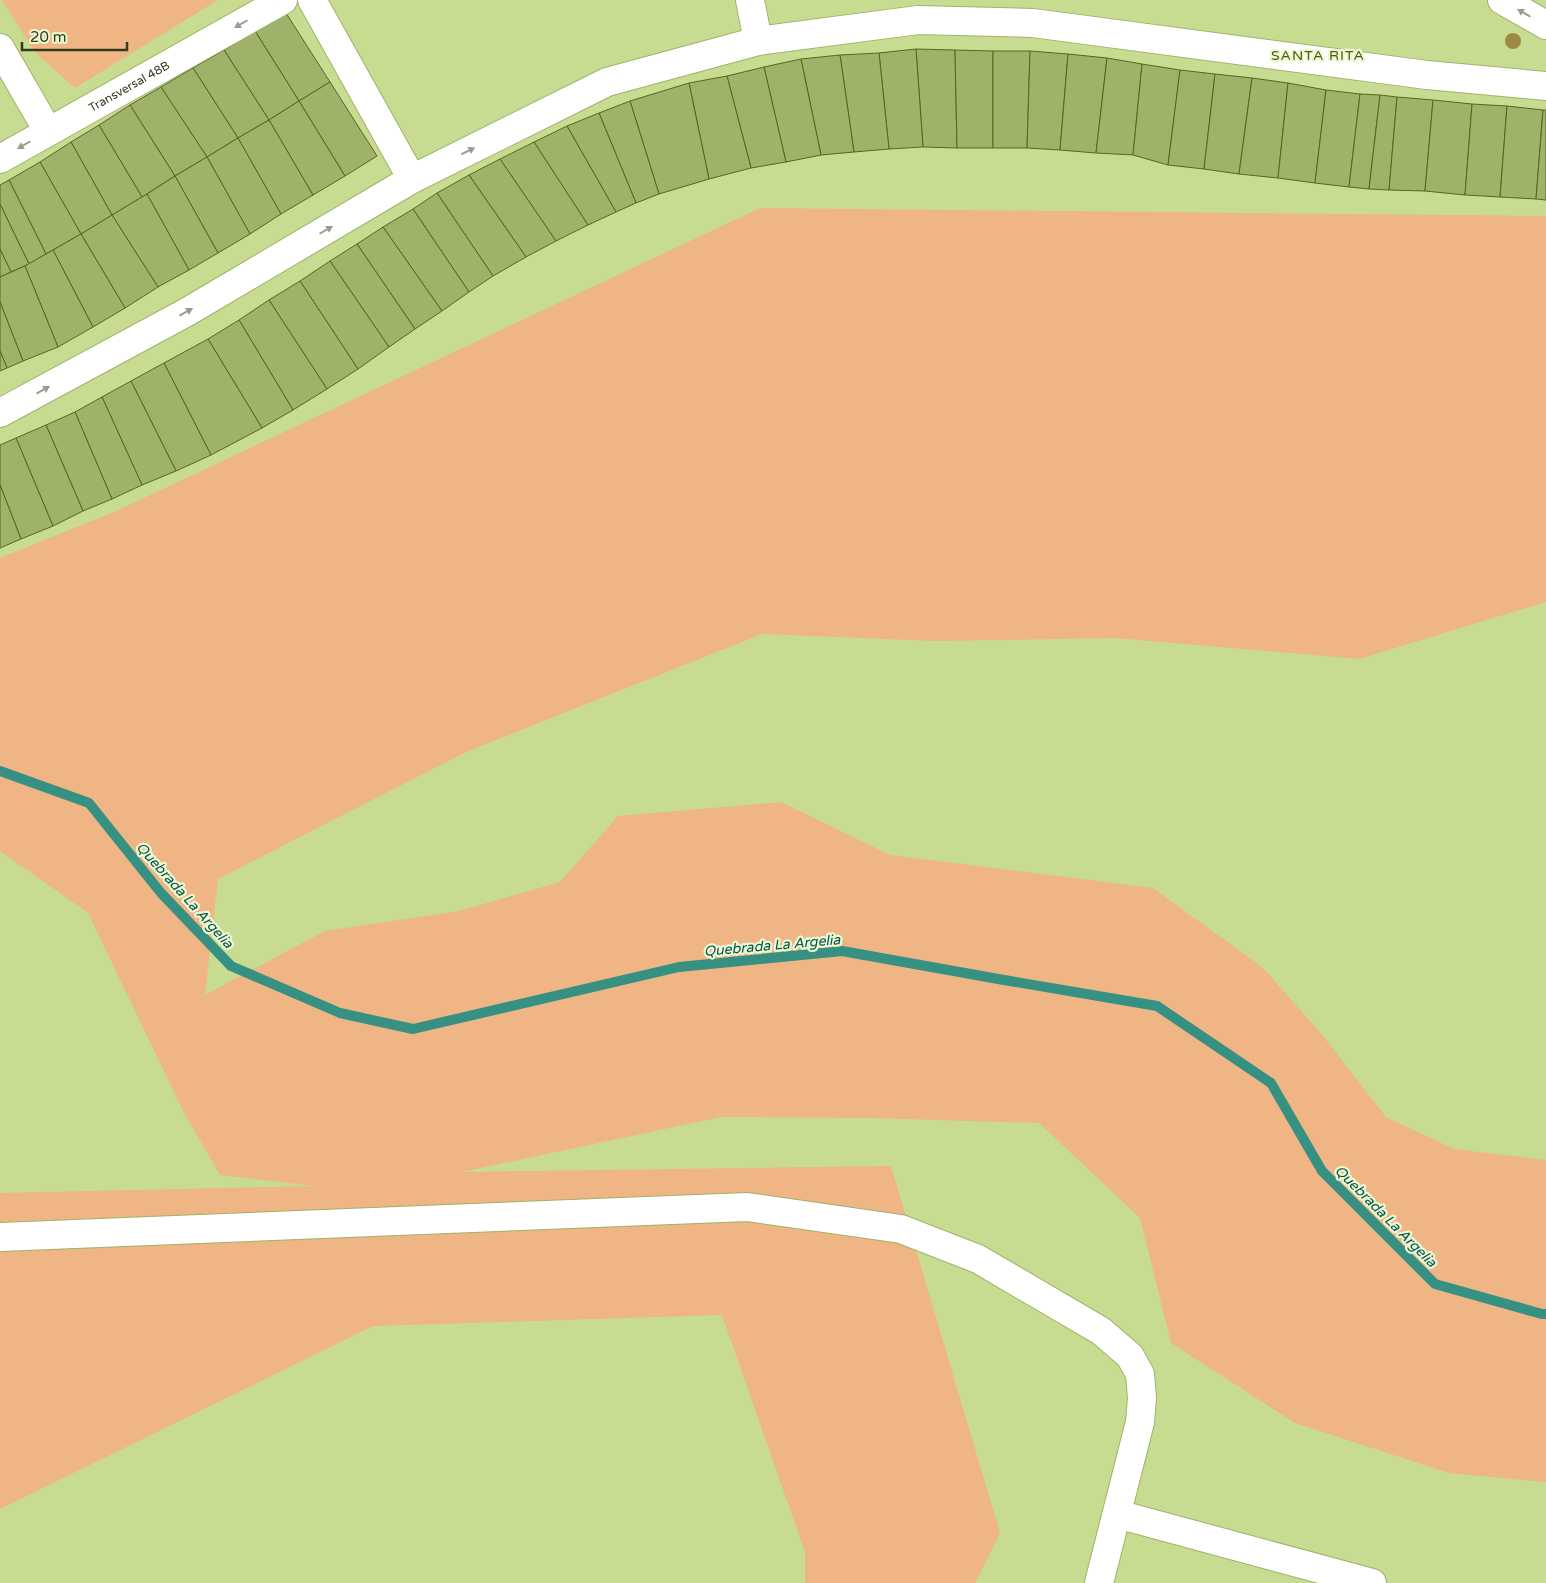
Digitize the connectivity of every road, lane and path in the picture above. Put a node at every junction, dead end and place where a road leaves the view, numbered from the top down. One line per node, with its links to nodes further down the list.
1 (283, 0): 9 (street, Transversal 48B, one-way to 9)
2 (312, 0): 11 (street)
3 (750, 0): 6 (street)
4 (1502, 0): 5 (street, one-way to 4)
5 (1546, 25)
6 (758, 41): 8 (street); 11 (street, one-way to 6)
7 (0, 48): 9 (street)
8 (1546, 86)
9 (48, 131): 10 (street, Transversal 48B, one-way to 10)
10 (0, 159)
11 (412, 179): 12 (street, one-way to 11)
12 (0, 413)
13 (0, 1237): 14 (street)
14 (1117, 1514): 15 (street); 16 (street)
15 (1099, 1583)
16 (1372, 1583)

